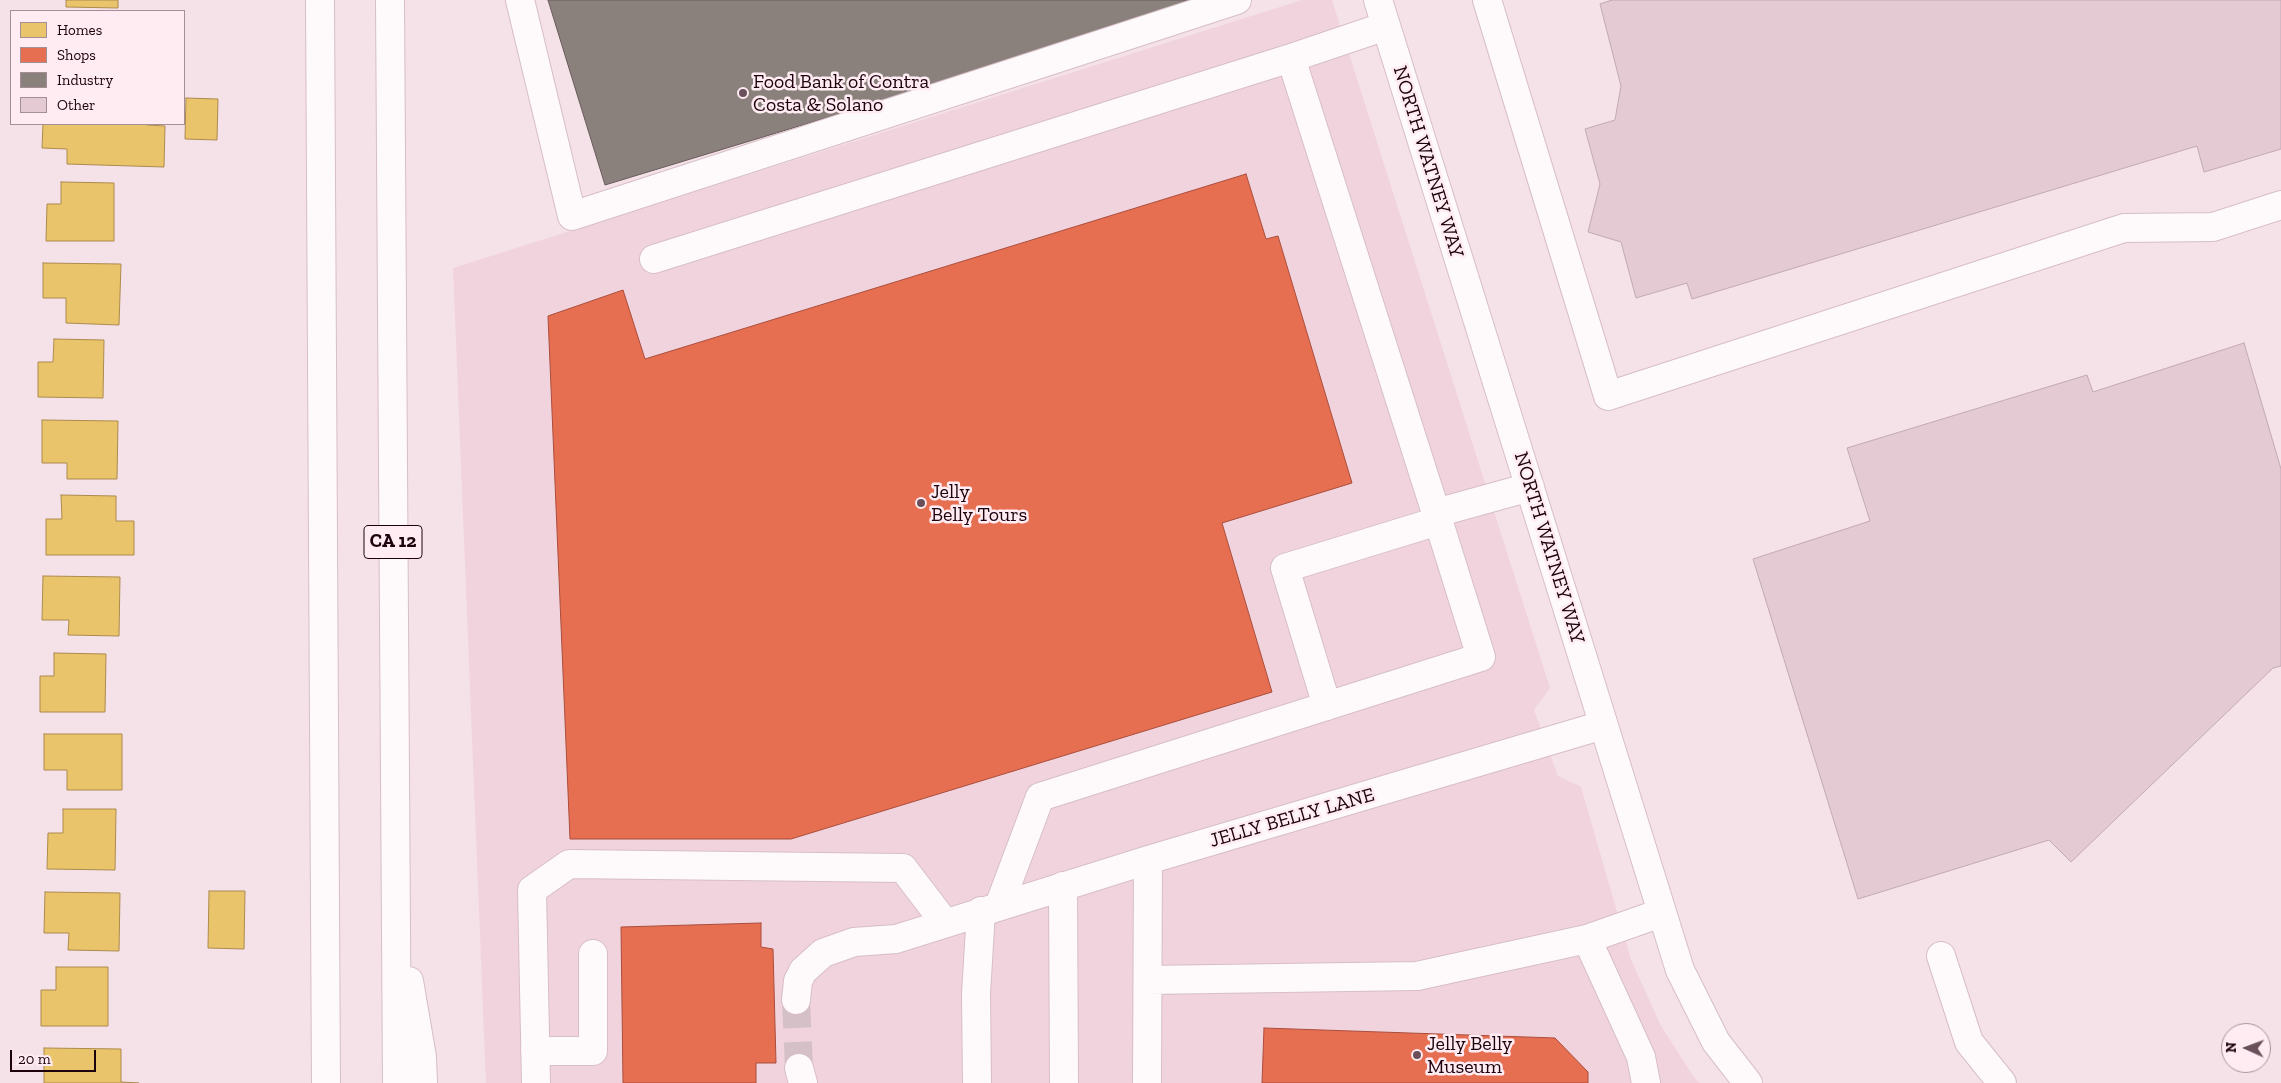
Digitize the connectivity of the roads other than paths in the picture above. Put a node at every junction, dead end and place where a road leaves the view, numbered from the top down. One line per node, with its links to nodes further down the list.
1 (320, 0): 26 (main road)
2 (390, 0): 17 (main road, CA 12)
3 (520, 0): 4 (main road)
4 (1237, 0)
5 (1378, 0): 7 (main road, NORTH WATNEY WAY)
6 (1487, 0): 9 (main road)
7 (1386, 26): 8 (main road); 11 (main road, NORTH WATNEY WAY)
8 (1291, 58): 10 (main road); 12 (main road)
9 (2281, 205)
10 (654, 259)
11 (1530, 487): 12 (main road); 14 (main road, NORTH WATNEY WAY)
12 (1437, 517): 13 (main road); 13 (main road)
13 (1327, 706): 18 (main road)
14 (1603, 725): 15 (main road, JELLY BELLY LANE); 19 (main road, NORTH WATNEY WAY)
15 (1148, 860): 16 (main road, JELLY BELLY LANE); 24 (main road)
16 (1063, 886): 18 (main road, JELLY BELLY LANE); 34 (main road)
17 (395, 902): 30 (main road, CA 12); 31 (main road)
18 (990, 909): 20 (main road, JELLY BELLY LANE); 33 (main road)
19 (1661, 913): 21 (main road); 37 (main road, NORTH WATNEY WAY)
20 (945, 923): 25 (main road, JELLY BELLY LANE); 27 (main road)
21 (1588, 939): 24 (main road); 36 (main road)
22 (593, 954): 27 (main road)
23 (1941, 956): 38 (main road)
24 (1148, 980): 35 (main road)
25 (796, 1000)
26 (326, 1044): 28 (main road); 29 (main road)
27 (535, 1051): 32 (main road)
28 (320, 1083)
29 (326, 1083)
30 (396, 1083)
31 (423, 1083)
32 (536, 1083)
33 (977, 1083)
34 (1064, 1083)
35 (1148, 1083)
36 (1646, 1083)
37 (1748, 1083)
38 (2002, 1083)

